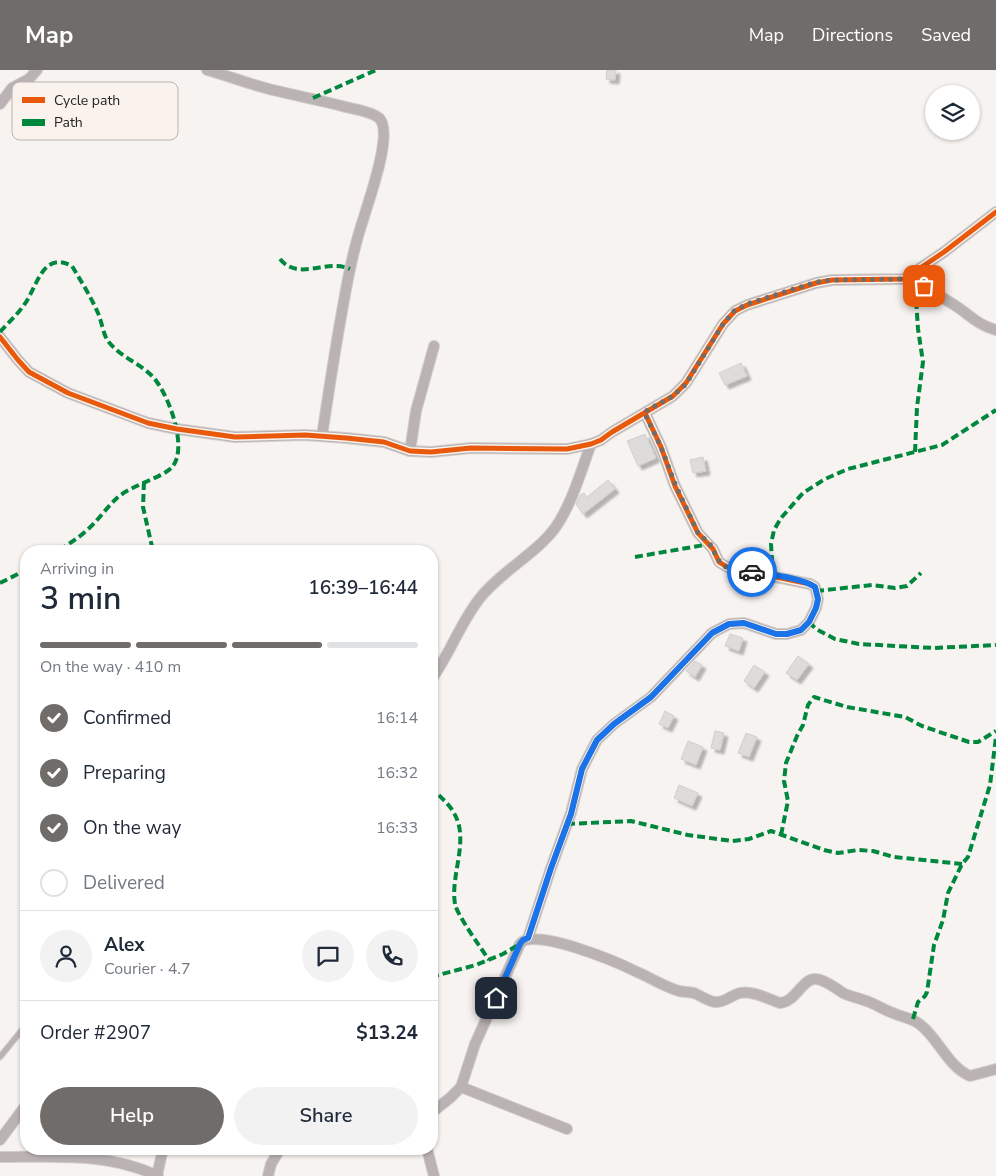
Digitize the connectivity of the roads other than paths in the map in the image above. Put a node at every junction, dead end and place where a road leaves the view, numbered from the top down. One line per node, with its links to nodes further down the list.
1 (37, 70): 3 (street)
2 (208, 70): 12 (street)
3 (23, 82)
4 (12, 88): 5 (street)
5 (0, 104)
6 (996, 212): 7 (street)
7 (904, 279): 8 (street); 11 (street)
8 (996, 330)
9 (0, 337): 12 (street)
10 (434, 346): 14 (street)
11 (644, 412): 13 (street); 16 (street)
12 (322, 436): 14 (street)
13 (591, 444): 14 (street); 15 (street)
14 (410, 451)
15 (438, 667)
16 (528, 938): 19 (street); 20 (street)
17 (20, 1032): 18 (lane)
18 (0, 1057)
19 (996, 1069)
20 (460, 1087): 21 (street); 23 (street)
21 (438, 1107)
22 (20, 1113): 24 (street)
23 (567, 1129)
24 (0, 1140)
25 (162, 1155): 29 (street)
26 (277, 1155): 30 (street)
27 (429, 1155): 31 (street)
28 (0, 1157): 29 (street)
29 (157, 1176)
30 (268, 1176)
31 (434, 1176)

